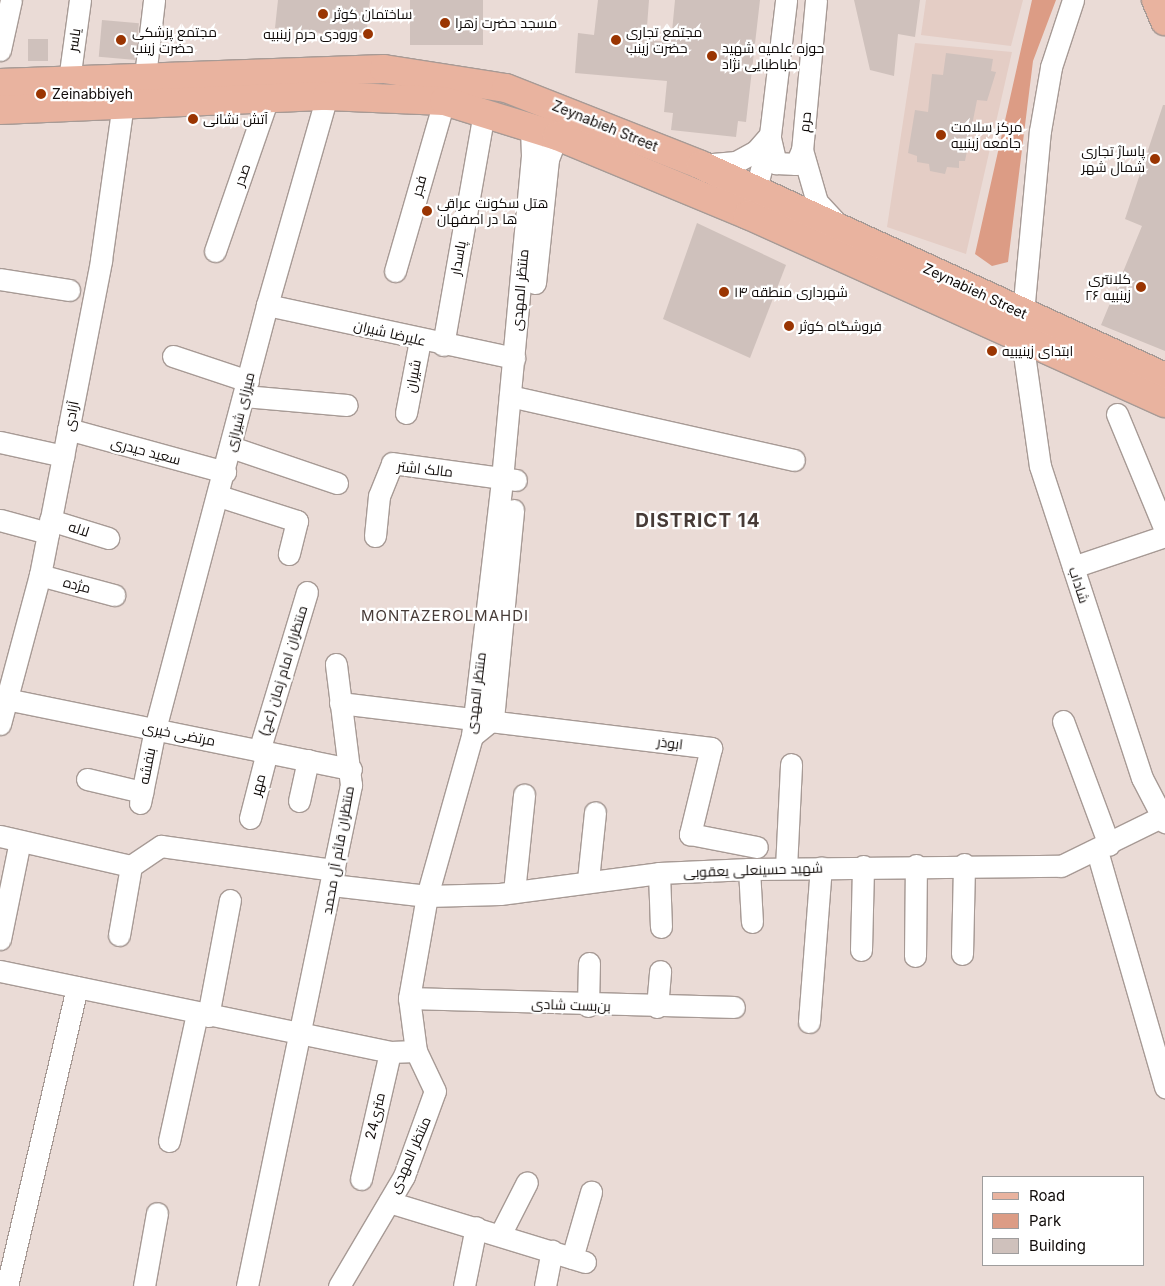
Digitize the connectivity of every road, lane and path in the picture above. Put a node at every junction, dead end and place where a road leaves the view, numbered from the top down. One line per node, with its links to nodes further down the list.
1 (12, 0): 9 (street)
2 (80, 0): 11 (street, یاسر)
3 (154, 0): 10 (street)
4 (786, 0): 19 (street)
5 (816, 0): 21 (street, حرم)
6 (1072, 0): 30 (street, شاداب)
7 (1156, 0): 8 (main road)
8 (1165, 21)
9 (0, 50)
10 (145, 76): 11 (main road, Zeynabieh Street); 22 (main road, Zeynabieh Street)
11 (69, 80): 12 (main road, Zeynabieh Street)
12 (5, 83): 17 (main road)
13 (327, 96): 14 (main road, Zeynabieh Street); 15 (main road, Zeynabieh Street); 29 (street, میرزای شیرازی)
14 (268, 98): 16 (main road, Zeynabieh Street); 25 (street, صدر)
15 (444, 101): 18 (main road, Zeynabieh Street); 26 (street, فجر)
16 (123, 104): 17 (main road, Zeynabieh Street); 42 (street, آزادی)
17 (5, 110)
18 (484, 112): 20 (main road, Zeynabieh Street); 32 (street, پاسدار)
19 (770, 136): 21 (street); 22 (street); 23 (street)
20 (546, 150): 23 (main road, Zeynabieh Street); 34 (street, منتظر المهدی); 37 (street)
21 (802, 150): 24 (street, حرم)
22 (701, 166): 23 (main road, Zeynabieh Street)
23 (752, 203): 24 (main road, Zeynabieh Street); 30 (main road, Zeynabieh Street)
24 (844, 231): 30 (main road, Zeynabieh Street)
25 (215, 251)
26 (394, 271)
27 (0, 279): 28 (street)
28 (69, 290)
29 (267, 305): 31 (street, علیرضا شیران); 36 (street, میرزای شیرازی)
30 (1022, 326): 35 (main road, Zeynabieh Street); 38 (main road, Zeynabieh Street); 59 (street, شاداب)
31 (420, 340): 32 (street, علیرضا شیران); 40 (street, شیران)
32 (443, 345): 34 (street, علیرضا شیران)
33 (173, 356): 36 (street)
34 (514, 358): 37 (street, منتظر المهدی)
35 (1162, 375)
36 (246, 388): 39 (street); 44 (street, میرزای شیرازی)
37 (517, 397): 46 (street); 48 (street, منتظر المهدی)
38 (1165, 403)
39 (347, 405)
40 (406, 413)
41 (1117, 414): 51 (street)
42 (68, 429): 45 (street, آزادی); 47 (street, سعید حیدری)
43 (0, 442): 45 (street)
44 (231, 448): 47 (street, میرزای شیرازی); 49 (street)
45 (63, 456): 53 (street, آزادی)
46 (794, 460)
47 (225, 472): 50 (street, میرزای شیرازی)
48 (509, 480): 55 (street, مالک اشتر); 68 (street, منتظر المهدی)
49 (337, 483)
50 (219, 496): 58 (street); 69 (street, میرزای شیرازی)
51 (1160, 505): 54 (street)
52 (0, 520): 53 (street)
53 (49, 526): 57 (street, لاله); 60 (street, آزادی)
54 (1165, 530)
55 (374, 536)
56 (1165, 536): 59 (street)
57 (108, 538)
58 (289, 554)
59 (1073, 567): 79 (street, شاداب)
60 (40, 575): 62 (street, مژده); 64 (street, آزادی)
61 (307, 592): 70 (street, منتظران امام زمان (عج))
62 (114, 595)
63 (336, 664): 65 (street, منتظران قائم آل محمد)
64 (5, 690): 67 (street, آزادی); 69 (street, مرتضی خیری)
65 (340, 703): 68 (street); 73 (street, منتظران قائم آل محمد)
66 (1063, 721): 83 (street)
67 (0, 724)
68 (479, 724): 82 (street, ابوذر); 95 (street, منتظر المهدی)
69 (154, 729): 70 (street, مرتضی خیری); 74 (street, بنفشه)
70 (263, 751): 71 (street, مرتضی خیری); 78 (street, مهر)
71 (308, 760): 73 (street, مرتضی خیری); 76 (street)
72 (791, 764): 89 (street)
73 (351, 769): 92 (street, منتظران قائم آل محمد)
74 (87, 779)
75 (524, 795): 94 (street)
76 (299, 801)
77 (595, 812): 93 (street)
78 (250, 818)
79 (1164, 818): 83 (street, شهید حسینعلی یعقوبی)
80 (0, 836): 81 (street)
81 (20, 841): 86 (street); 100 (street)
82 (758, 847)
83 (1103, 848): 84 (street, شهید حسینعلی یعقوبی); 117 (street)
84 (964, 864): 85 (street, شهید حسینعلی یعقوبی); 102 (street)
85 (916, 865): 87 (street, شهید حسینعلی یعقوبی); 103 (street)
86 (132, 866): 92 (street, شهید حسینعلی یعقوبی); 99 (street)
87 (863, 866): 88 (street, شهید حسینعلی یعقوبی); 101 (street)
88 (821, 867): 89 (street, شهید حسینعلی یعقوبی); 113 (street)
89 (786, 868): 90 (street, شهید حسینعلی یعقوبی)
90 (749, 869): 91 (street, شهید حسینعلی یعقوبی); 97 (street)
91 (659, 873): 93 (street, شهید حسینعلی یعقوبی); 98 (street)
92 (333, 877): 95 (street, شهید حسینعلی یعقوبی); 114 (street, منتظران قائم آل محمد)
93 (588, 880): 94 (street, شهید حسینعلی یعقوبی)
94 (514, 892): 95 (street, شهید حسینعلی یعقوبی)
95 (427, 896): 108 (street, منتظر المهدی)
96 (230, 900): 112 (street)
97 (752, 922)
98 (661, 927)
99 (119, 935)
100 (0, 939)
101 (861, 950)
102 (962, 954)
103 (915, 956)
104 (589, 963): 109 (street)
105 (0, 971): 107 (street)
106 (660, 971): 110 (street)
107 (77, 987): 112 (street); 127 (street)
108 (409, 998): 109 (street, بن‌بست شادی); 115 (street, منتظر المهدی)
109 (588, 1006): 110 (street, بن‌بست شادی)
110 (657, 1007): 111 (street, بن‌بست شادی)
111 (734, 1007)
112 (203, 1015): 114 (street); 118 (street)
113 (809, 1022)
114 (302, 1034): 116 (street); 129 (street, منتظران قائم آل محمد)
115 (416, 1051): 116 (street); 122 (street, منتظر المهدی)
116 (390, 1052): 119 (street, 24متری)
117 (1165, 1087)
118 (169, 1141)
119 (361, 1179)
120 (527, 1182): 125 (street)
121 (592, 1192): 126 (street)
122 (389, 1202): 124 (street); 130 (street, منتظر المهدی)
123 (157, 1213): 128 (street)
124 (476, 1227): 125 (street); 131 (street)
125 (500, 1234): 126 (street)
126 (552, 1251): 132 (street)
127 (7, 1286)
128 (144, 1286)
129 (247, 1286)
130 (338, 1286)
131 (464, 1286)
132 (545, 1286)

